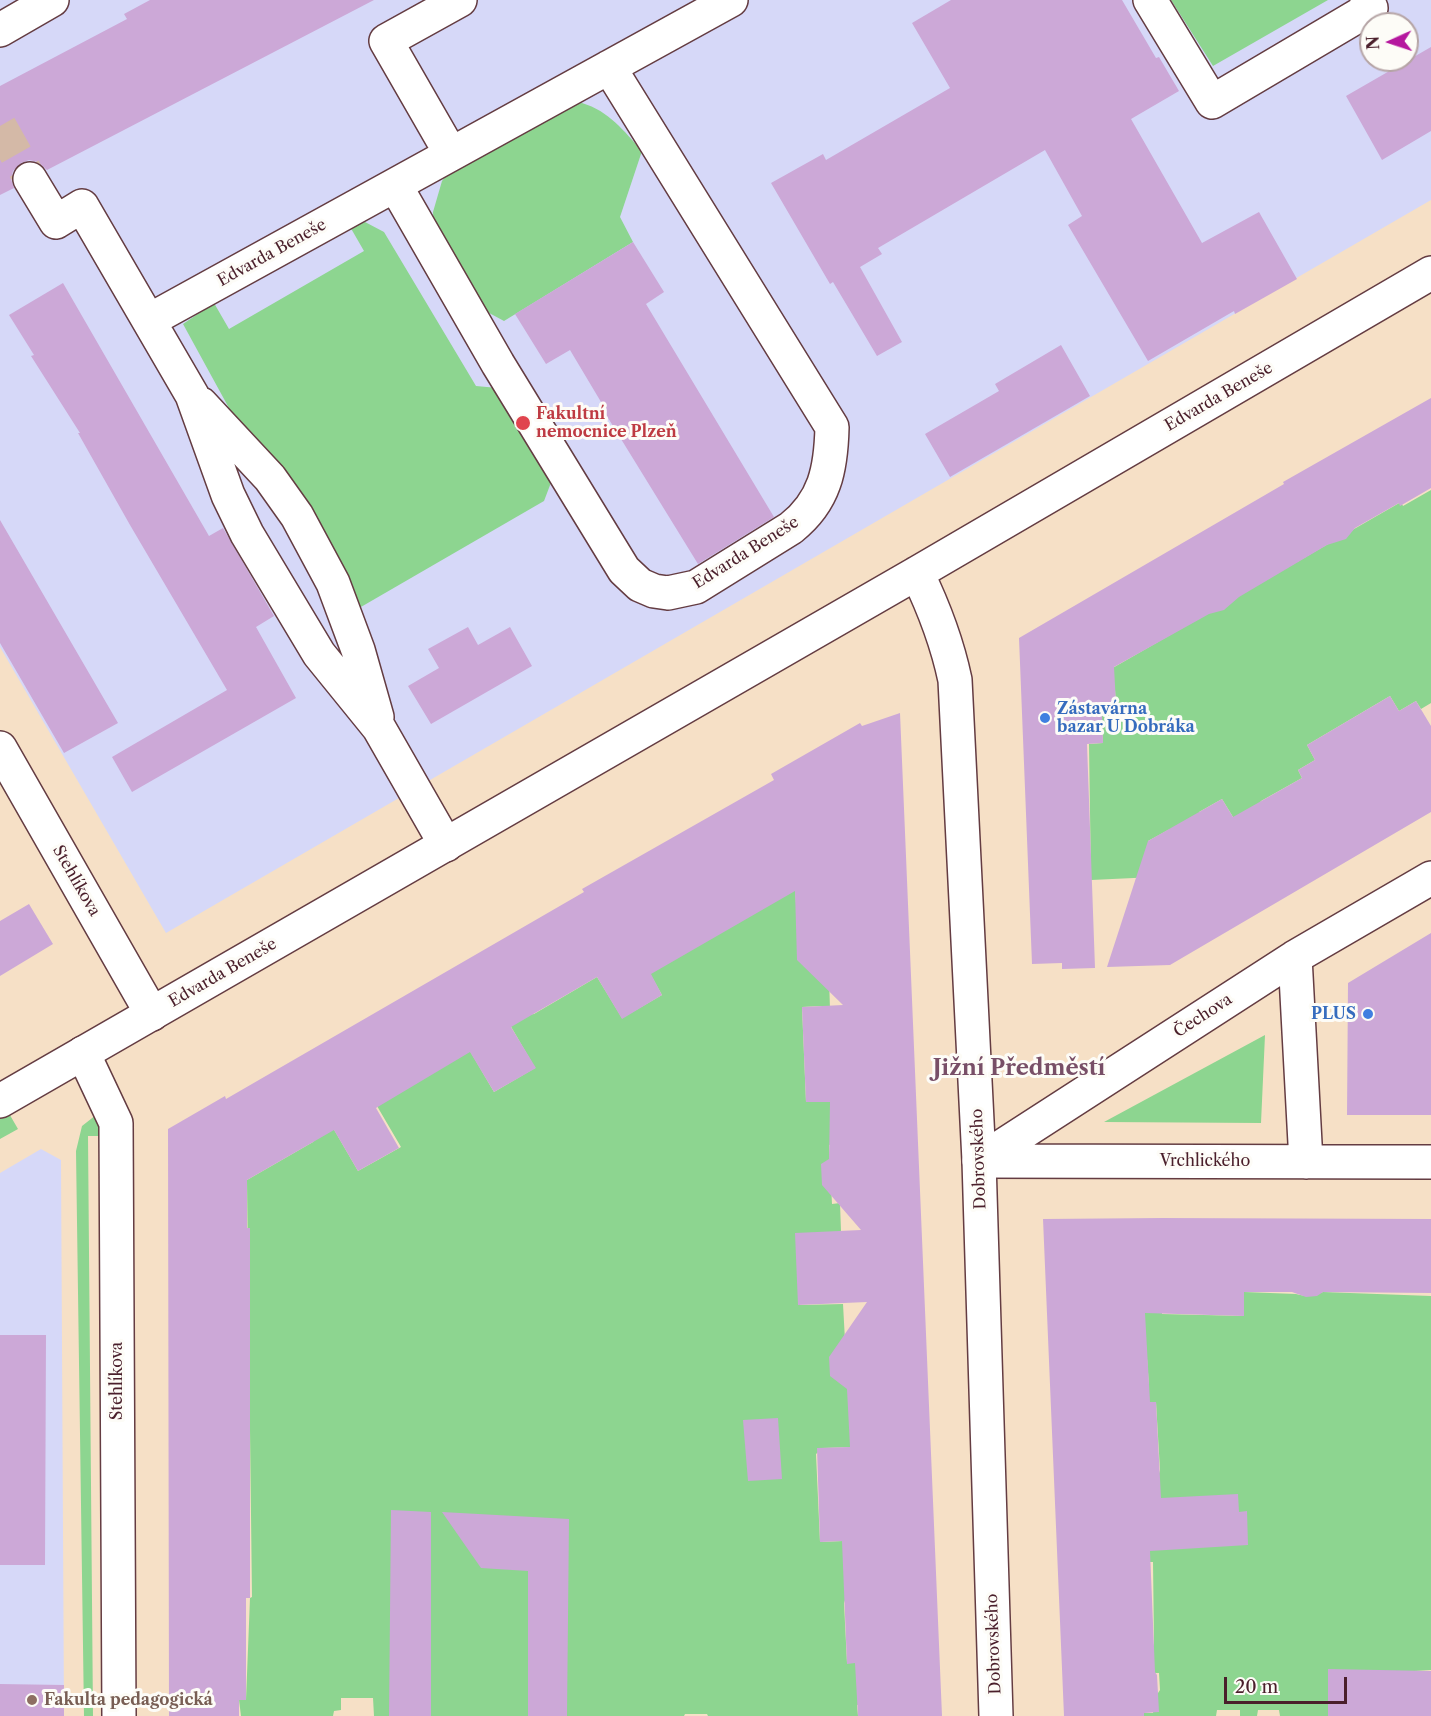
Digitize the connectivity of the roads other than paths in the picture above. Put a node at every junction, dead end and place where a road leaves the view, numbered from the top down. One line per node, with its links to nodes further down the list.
1 (52, 0): 6 (street)
2 (460, 0): 8 (street)
3 (731, 0): 7 (street, Edvarda Beneše)
4 (1150, 0): 5 (street)
5 (1367, 0)
6 (0, 30)
7 (609, 67): 8 (street, Edvarda Beneše); 10 (street, Edvarda Beneše)
8 (451, 154): 10 (street, Edvarda Beneše)
9 (30, 179): 12 (street)
10 (395, 185): 12 (street, Edvarda Beneše)
11 (1431, 273): 14 (street, Edvarda Beneše)
12 (150, 320): 13 (street)
13 (192, 395): 15 (street); 15 (street)
14 (917, 573): 17 (street, Edvarda Beneše); 23 (street, Dobrovského)
15 (379, 728): 17 (street)
16 (0, 748): 20 (street, Stehlíkova)
17 (446, 845): 20 (street, Edvarda Beneše)
18 (1431, 878): 19 (street, Čechova)
19 (1295, 957): 23 (street, Čechova); 24 (street)
20 (152, 1014): 21 (street, Edvarda Beneše)
21 (83, 1053): 22 (street, Edvarda Beneše); 26 (street, Stehlíkova)
22 (0, 1101)
23 (979, 1161): 24 (street, Vrchlického); 27 (street, Dobrovského)
24 (1306, 1162): 25 (street, Vrchlického)
25 (1431, 1162)
26 (119, 1716)
27 (996, 1716)

